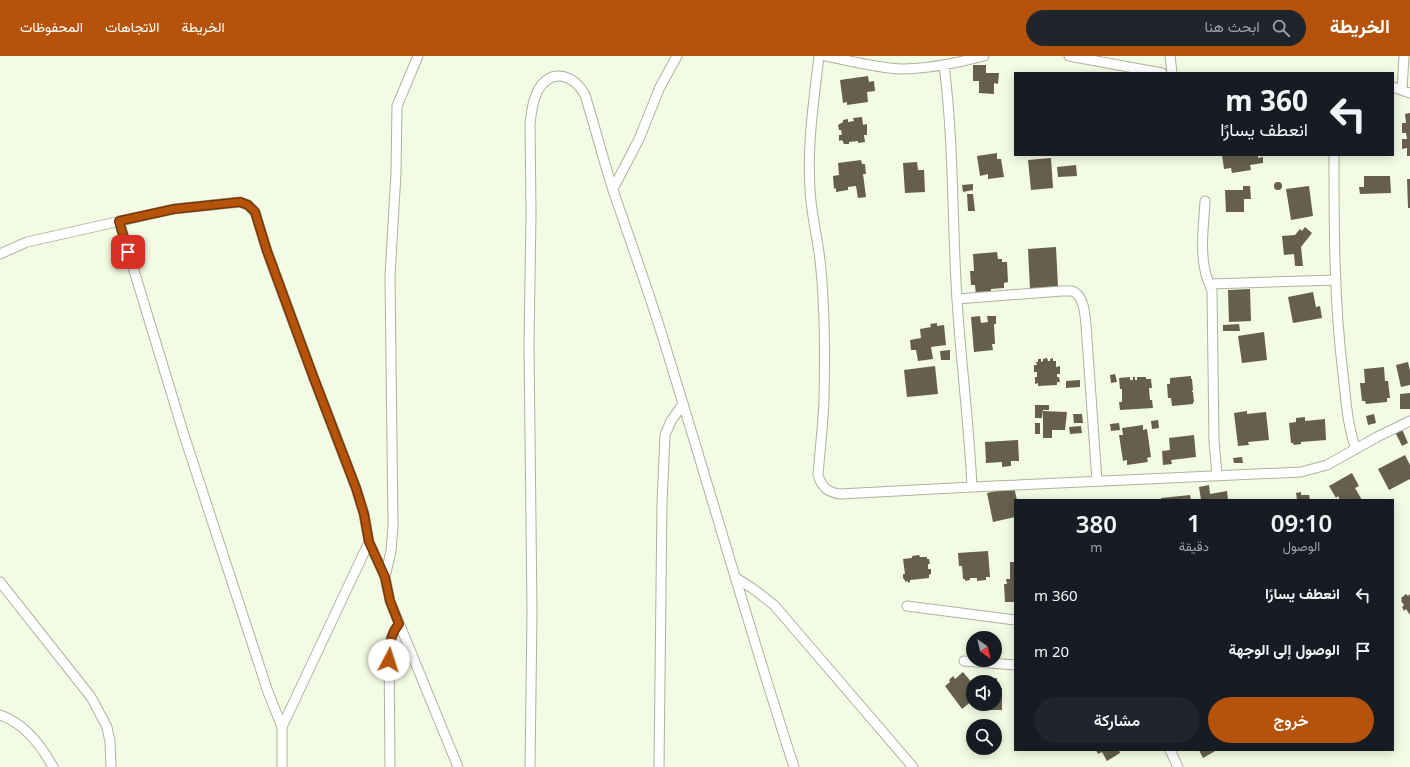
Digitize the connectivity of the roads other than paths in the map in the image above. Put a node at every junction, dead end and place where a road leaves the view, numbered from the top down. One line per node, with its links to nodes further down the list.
1 (418, 56): 29 (street)
2 (677, 56): 15 (street)
3 (819, 56): 27 (street)
4 (826, 56): 9 (street)
5 (984, 56): 9 (street)
6 (1069, 56): 10 (street)
7 (1170, 56): 11 (street)
8 (1404, 56): 13 (street)
9 (944, 65): 21 (street)
10 (1157, 72)
11 (1172, 72)
12 (1394, 87): 13 (street)
13 (1406, 91)
14 (1334, 156): 19 (street)
15 (613, 189): 22 (street); 45 (street)
16 (1205, 201): 20 (street)
17 (119, 221): 18 (street); 28 (street); 38 (street)
18 (0, 254)
19 (1336, 280): 20 (street); 24 (street)
20 (1210, 284): 25 (street)
21 (957, 299): 26 (street); 27 (street)
22 (683, 404): 30 (street); 46 (street)
23 (1410, 421): 24 (street)
24 (1356, 448): 25 (street)
25 (1217, 475): 26 (street)
26 (1097, 481): 27 (street)
27 (972, 487)
28 (369, 542): 29 (street); 38 (street)
29 (385, 577): 34 (street)
30 (736, 578): 47 (street); 48 (street)
31 (0, 582): 41 (street)
32 (907, 606): 33 (street)
33 (1014, 620)
34 (399, 624): 43 (street); 44 (street)
35 (964, 662): 36 (street)
36 (1014, 665)
37 (0, 715): 40 (street)
38 (282, 727): 42 (street)
39 (1170, 751): 49 (street)
40 (53, 767)
41 (110, 767)
42 (282, 767)
43 (390, 767)
44 (458, 767)
45 (530, 767)
46 (659, 767)
47 (794, 767)
48 (913, 767)
49 (1178, 767)

